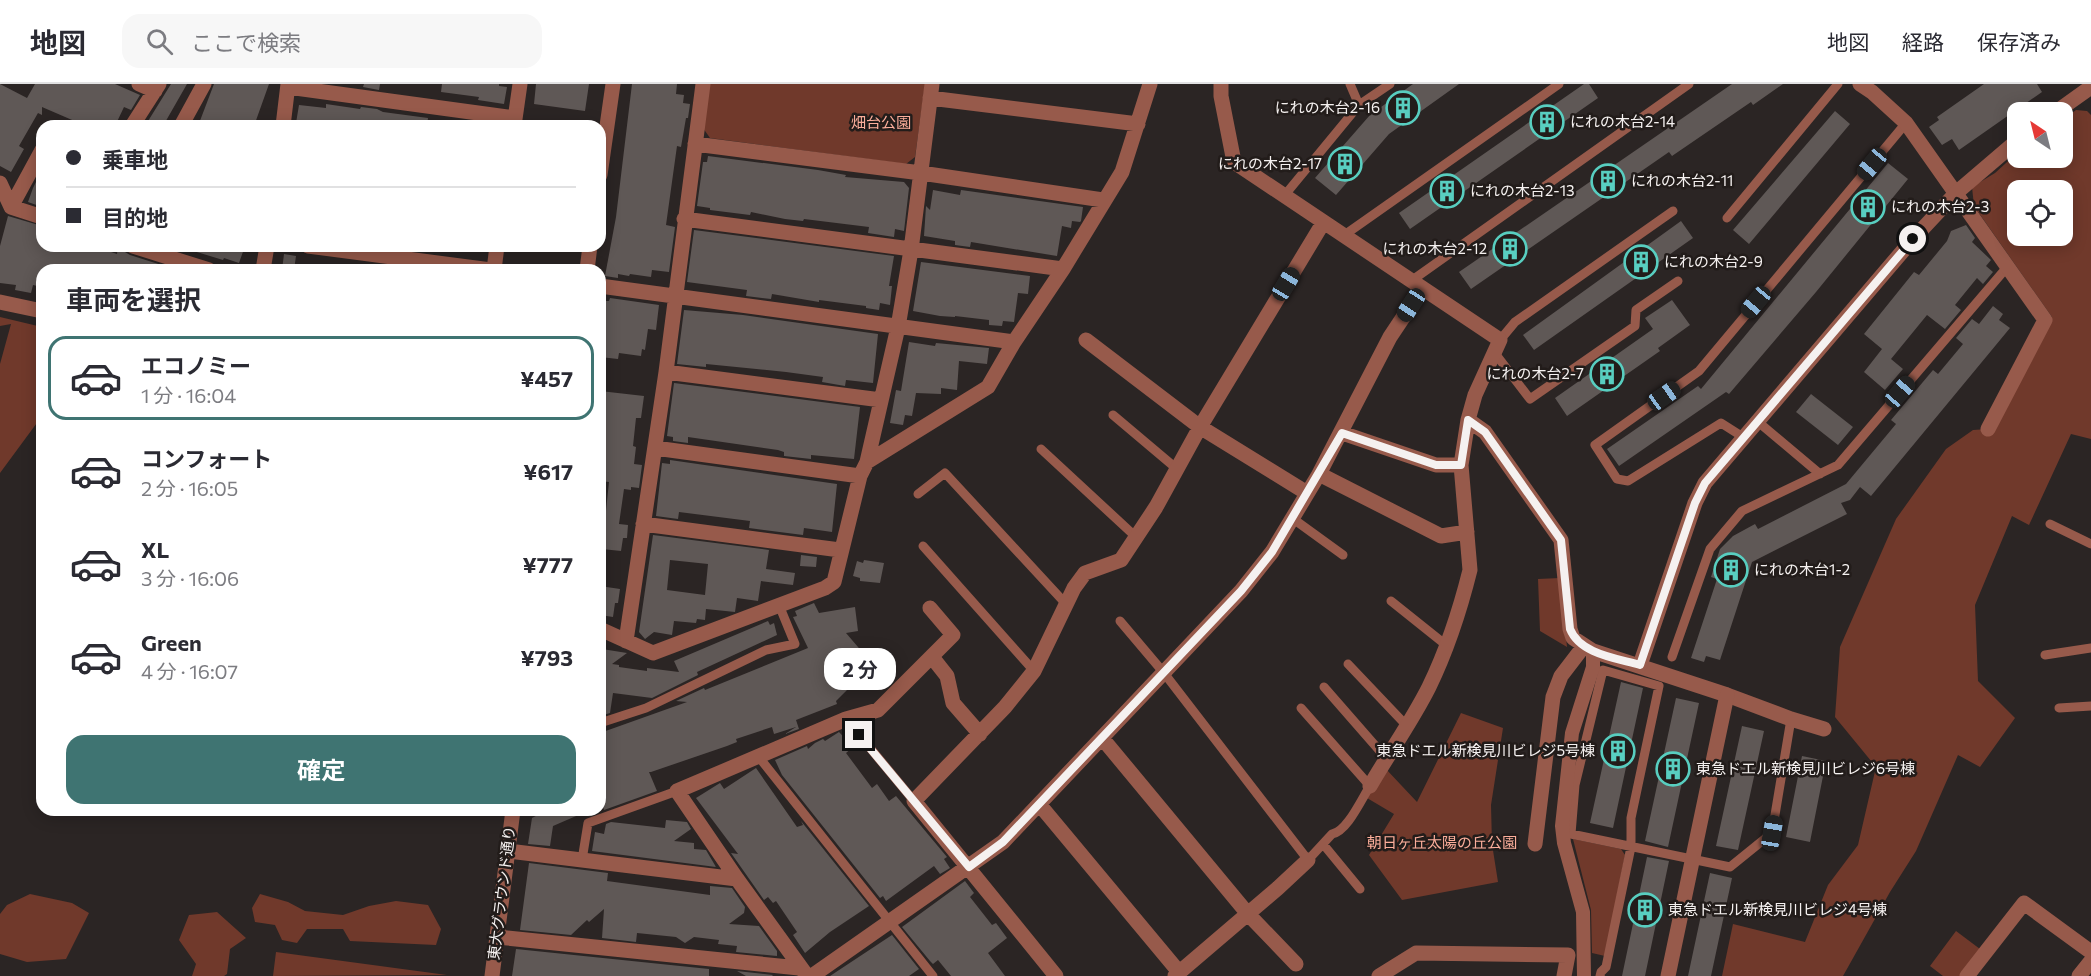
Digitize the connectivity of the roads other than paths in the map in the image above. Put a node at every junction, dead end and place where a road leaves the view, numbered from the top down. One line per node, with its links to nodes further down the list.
1 (140, 84): 15 (street)
2 (204, 84): 21 (street)
3 (520, 84): 24 (street)
4 (612, 84): 27 (street)
5 (703, 84): 28 (street)
6 (1150, 84): 26 (street)
7 (1221, 84): 34 (street)
8 (1350, 84): 19 (lane)
9 (1390, 84): 19 (lane)
10 (1559, 84): 42 (lane)
11 (1689, 84): 51 (lane)
12 (1838, 84): 39 (lane)
13 (1860, 84): 25 (street)
14 (288, 86): 22 (street); 23 (street)
15 (157, 87): 20 (street)
16 (2087, 90): 18 (street)
17 (931, 91): 26 (street); 31 (street)
18 (2070, 102)
19 (1359, 105): 34 (lane)
20 (136, 120)
21 (184, 120)
22 (284, 120)
23 (502, 120)
24 (515, 120)
25 (1906, 123): 33 (street); 68 (lane)
26 (1138, 124): 35 (street)
27 (606, 130)
28 (695, 144): 31 (street); 40 (street)
29 (2007, 149): 33 (street)
30 (36, 161): 36 (street)
31 (921, 173): 35 (street); 43 (street)
32 (0, 183): 36 (street)
33 (1956, 193): 48 (street); 64 (street)
34 (1284, 196): 41 (street)
35 (1103, 200): 49 (street)
36 (11, 207): 38 (street)
37 (1673, 211): 59 (lane)
38 (36, 215)
39 (1727, 218)
40 (684, 219): 43 (street); 53 (street)
41 (1323, 223): 42 (street); 65 (street)
42 (1343, 236): 51 (street)
43 (911, 249): 49 (street); 56 (street)
44 (152, 252): 46 (street)
45 (354, 252): 47 (street)
46 (189, 264)
47 (446, 264)
48 (2008, 266): 66 (street); 75 (lane)
49 (1063, 269): 58 (street)
50 (1678, 281): 59 (lane)
51 (1416, 285): 59 (street); 67 (street)
52 (606, 287): 53 (street)
53 (675, 296): 56 (street); 60 (street)
54 (0, 302): 55 (street)
55 (36, 310)
56 (898, 327): 58 (street); 61 (street)
57 (1086, 340): 65 (street)
58 (1014, 342): 71 (street)
59 (1497, 346): 63 (street)
60 (666, 372): 61 (street); 69 (street)
61 (881, 400): 71 (street)
62 (1113, 415): 73 (lane)
63 (1468, 420): 72 (street); 96 (street)
64 (1757, 421): 68 (street); 75 (lane)
65 (1200, 427): 73 (street); 77 (street)
66 (1988, 429)
67 (1342, 433): 72 (street); 74 (street)
68 (1743, 437): 102 (street)
69 (655, 448): 76 (street); 80 (street)
70 (1041, 449): 83 (lane)
71 (867, 462): 76 (street)
72 (1461, 465): 82 (street)
73 (1177, 470): 83 (street)
74 (1319, 474): 77 (street); 82 (street)
75 (1820, 474): 100 (lane)
76 (860, 476): 86 (street)
77 (1307, 493): 79 (street)
78 (918, 494): 89 (lane)
79 (1292, 518): 87 (lane); 104 (street)
80 (643, 524): 86 (street); 94 (street)
81 (2050, 524): 84 (lane)
82 (1467, 532): 95 (street)
83 (1136, 537): 89 (street)
84 (2091, 544)
85 (923, 546): 103 (lane)
86 (840, 550): 90 (street)
87 (1343, 555)
88 (1391, 600): 95 (lane)
89 (1066, 604): 103 (street)
90 (779, 605): 94 (street); 112 (lane)
91 (930, 608): 99 (street)
92 (1120, 621): 104 (lane)
93 (606, 632): 94 (street)
94 (626, 641)
95 (1446, 645): 113 (street)
96 (1588, 648): 102 (street); 125 (street); 147 (street)
97 (2091, 648): 98 (lane)
98 (2045, 655)
99 (932, 657): 110 (street); 115 (street)
100 (1672, 657)
101 (1348, 664): 113 (lane)
102 (1640, 665): 106 (street)
103 (1034, 670): 115 (street)
104 (1164, 673): 116 (street); 129 (lane)
105 (1324, 687): 118 (lane)
106 (1727, 695): 111 (street); 128 (street)
107 (2091, 706): 109 (lane)
108 (1301, 708): 119 (lane)
109 (2059, 708)
110 (846, 719): 117 (street); 121 (lane)
111 (1791, 720): 114 (street); 128 (lane)
112 (606, 721)
113 (1406, 725): 118 (street)
114 (1824, 729)
115 (980, 734): 121 (street)
116 (1102, 738): 122 (street); 134 (street)
117 (758, 756): 120 (street); 135 (lane)
118 (1386, 758): 119 (street)
119 (1370, 786): 124 (lane)
120 (677, 790): 130 (lane); 132 (street)
121 (914, 801): 131 (street)
122 (1040, 804): 131 (street); 141 (street)
123 (512, 816): 127 (street, 東大グラウンド通り)
124 (1323, 843): 129 (lane); 133 (lane)
125 (1535, 844)
126 (1631, 847): 126 (lane); 128 (lane); 148 (lane)
127 (508, 851): 130 (street); 136 (street, 東大グラウンド通り)
128 (1692, 859): 149 (street)
129 (1308, 860): 134 (street)
130 (582, 861): 132 (street)
131 (969, 867): 135 (street); 144 (street)
132 (737, 879): 140 (street)
133 (1360, 890)
134 (1248, 914): 139 (street); 141 (street)
135 (890, 922): 140 (street); 143 (lane)
136 (497, 937): 140 (street); 142 (street, 東大グラウンド通り)
137 (2091, 952): 150 (street)
138 (2091, 961): 151 (street)
139 (1296, 964)
140 (806, 973)
141 (1177, 974)
142 (492, 976)
143 (933, 976)
144 (1056, 976)
145 (1379, 976): 146 (street)
146 (1564, 976)
147 (1584, 976)
148 (1600, 976)
149 (1668, 976)
150 (1967, 976)
151 (2079, 976)

